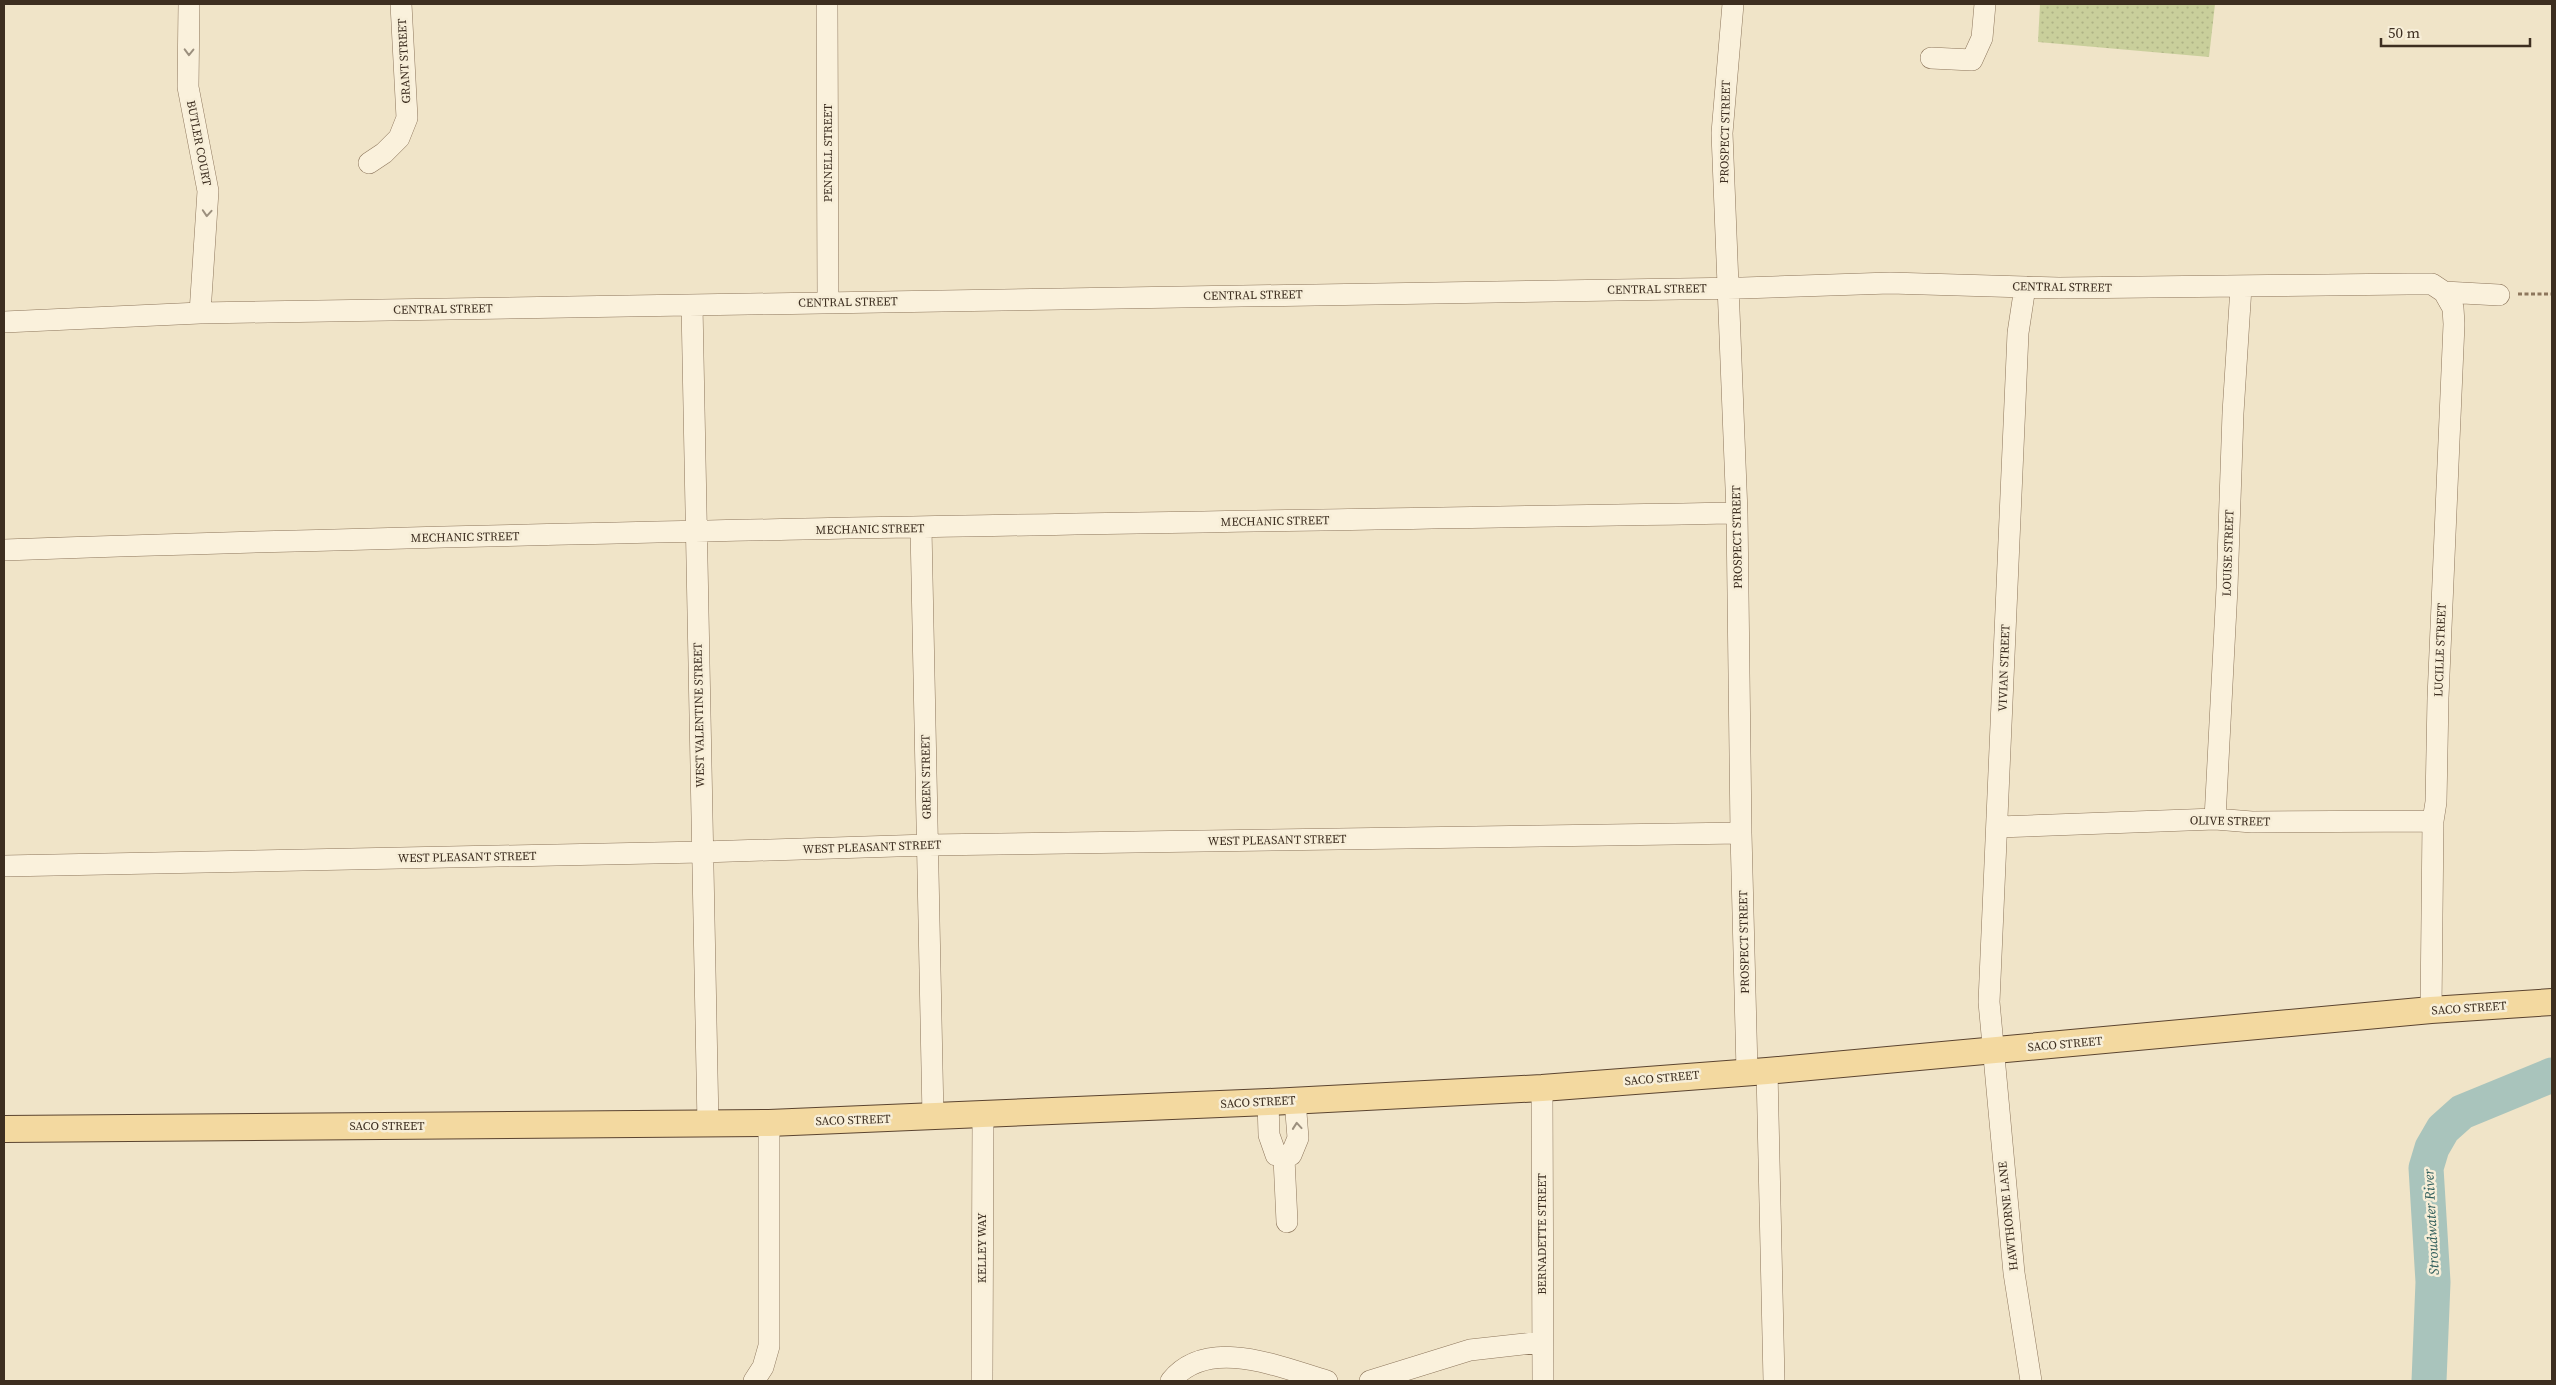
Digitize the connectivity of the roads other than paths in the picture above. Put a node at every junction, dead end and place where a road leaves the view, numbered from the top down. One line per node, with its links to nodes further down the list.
1 (189, 4): 15 (street, BUTLER COURT, one-way to 15)
2 (401, 4): 7 (street, GRANT STREET)
3 (827, 4): 13 (street, PENNELL STREET)
4 (1732, 4): 8 (street, PROSPECT STREET)
5 (1985, 4): 6 (street)
6 (1931, 58)
7 (369, 162)
8 (1728, 287): 9 (street, CENTRAL STREET); 13 (street, CENTRAL STREET); 17 (street, PROSPECT STREET)
9 (2025, 287): 10 (street, CENTRAL STREET); 23 (street, VIVIAN STREET)
10 (2241, 287): 11 (street, CENTRAL STREET); 21 (street, LOUISE STREET)
11 (2444, 292): 12 (street, CENTRAL STREET); 22 (street, LUCILLE STREET)
12 (2499, 295)
13 (828, 302): 14 (street, CENTRAL STREET)
14 (692, 305): 15 (street, CENTRAL STREET); 19 (street, WEST VALENTINE STREET)
15 (200, 313): 16 (street, CENTRAL STREET)
16 (4, 322)
17 (1737, 513): 18 (street, MECHANIC STREET); 24 (street, PROSPECT STREET)
18 (921, 528): 19 (street, MECHANIC STREET); 25 (street, GREEN STREET)
19 (695, 532): 20 (street, MECHANIC STREET); 26 (street, WEST VALENTINE STREET)
20 (4, 550)
21 (2215, 819): 22 (street, OLIVE STREET); 23 (street, OLIVE STREET)
22 (2433, 821): 29 (street, LUCILLE STREET)
23 (1998, 827): 30 (street, VIVIAN STREET)
24 (1741, 833): 25 (street, WEST PLEASANT STREET); 31 (street, PROSPECT STREET)
25 (928, 845): 26 (street, WEST PLEASANT STREET); 36 (street, GREEN STREET)
26 (702, 852): 27 (street, WEST PLEASANT STREET); 38 (street, WEST VALENTINE STREET)
27 (4, 866)
28 (2552, 1002): 29 (main road, SACO STREET)
29 (2431, 1010): 30 (main road, SACO STREET)
30 (1992, 1051): 31 (main road, SACO STREET); 50 (street, HAWTHORNE LANE)
31 (1757, 1071): 32 (main road, SACO STREET); 49 (street, PROSPECT STREET)
32 (1542, 1088): 33 (main road, SACO STREET); 42 (street, BERNADETTE STREET)
33 (1295, 1100): 34 (main road, SACO STREET); 40 (street, one-way to 33)
34 (1268, 1102): 35 (main road, SACO STREET); 40 (street)
35 (983, 1116): 36 (main road, SACO STREET); 44 (street, KELLEY WAY)
36 (933, 1117): 37 (main road, SACO STREET)
37 (770, 1123): 38 (main road, SACO STREET); 43 (street)
38 (708, 1124): 39 (main road, SACO STREET)
39 (4, 1129)
40 (1284, 1158): 41 (street)
41 (1287, 1222)
42 (1542, 1342): 47 (street); 48 (street, BERNADETTE STREET)
43 (754, 1381)
44 (982, 1381)
45 (1171, 1381): 46 (street)
46 (1327, 1381)
47 (1370, 1381)
48 (1543, 1381)
49 (1774, 1381)
50 (2031, 1381)

